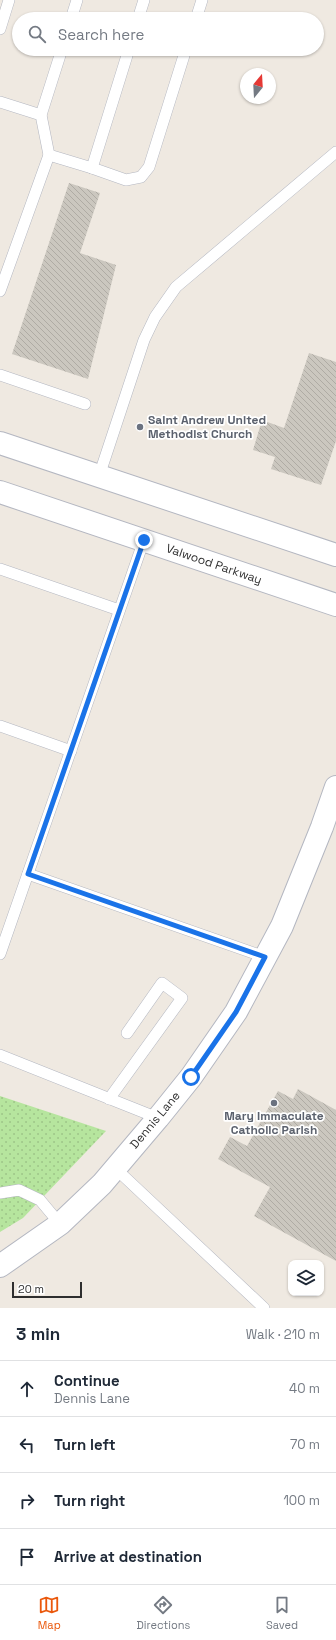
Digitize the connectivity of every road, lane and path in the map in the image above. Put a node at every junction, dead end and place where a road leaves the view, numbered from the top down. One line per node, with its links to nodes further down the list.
1 (9, 0): 8 (lane)
2 (77, 0): 5 (lane)
3 (144, 0): 6 (lane)
4 (202, 0): 7 (lane)
5 (73, 12)
6 (140, 12)
7 (198, 12)
8 (0, 29)
9 (60, 56): 13 (lane)
10 (127, 56): 16 (lane)
11 (184, 56): 16 (lane)
12 (0, 102): 13 (lane)
13 (41, 115): 15 (lane)
14 (336, 152): 21 (lane)
15 (49, 155): 16 (lane); 17 (lane)
16 (92, 168)
17 (0, 292)
18 (0, 375): 19 (lane)
19 (85, 404)
20 (0, 443): 21 (main road)
21 (99, 476): 24 (main road)
22 (0, 492): 23 (main road, Valwood Parkway)
23 (144, 540): 26 (main road, Valwood Parkway); 27 (lane)
24 (336, 555)
25 (0, 569): 27 (lane)
26 (336, 605)
27 (119, 610): 29 (lane)
28 (0, 726): 29 (lane)
29 (71, 751): 31 (lane)
30 (336, 787): 33 (main road, Dennis Lane)
31 (28, 874): 32 (lane); 33 (lane)
32 (0, 954)
33 (265, 957): 37 (main road, Dennis Lane)
34 (127, 1033): 36 (lane)
35 (0, 1055): 36 (lane)
36 (109, 1099): 37 (lane)
37 (158, 1118): 38 (main road, Dennis Lane)
38 (115, 1168): 40 (main road, Dennis Lane); 42 (lane)
39 (0, 1193): 40 (lane)
40 (60, 1224): 41 (main road, Dennis Lane)
41 (0, 1266)
42 (264, 1308)

